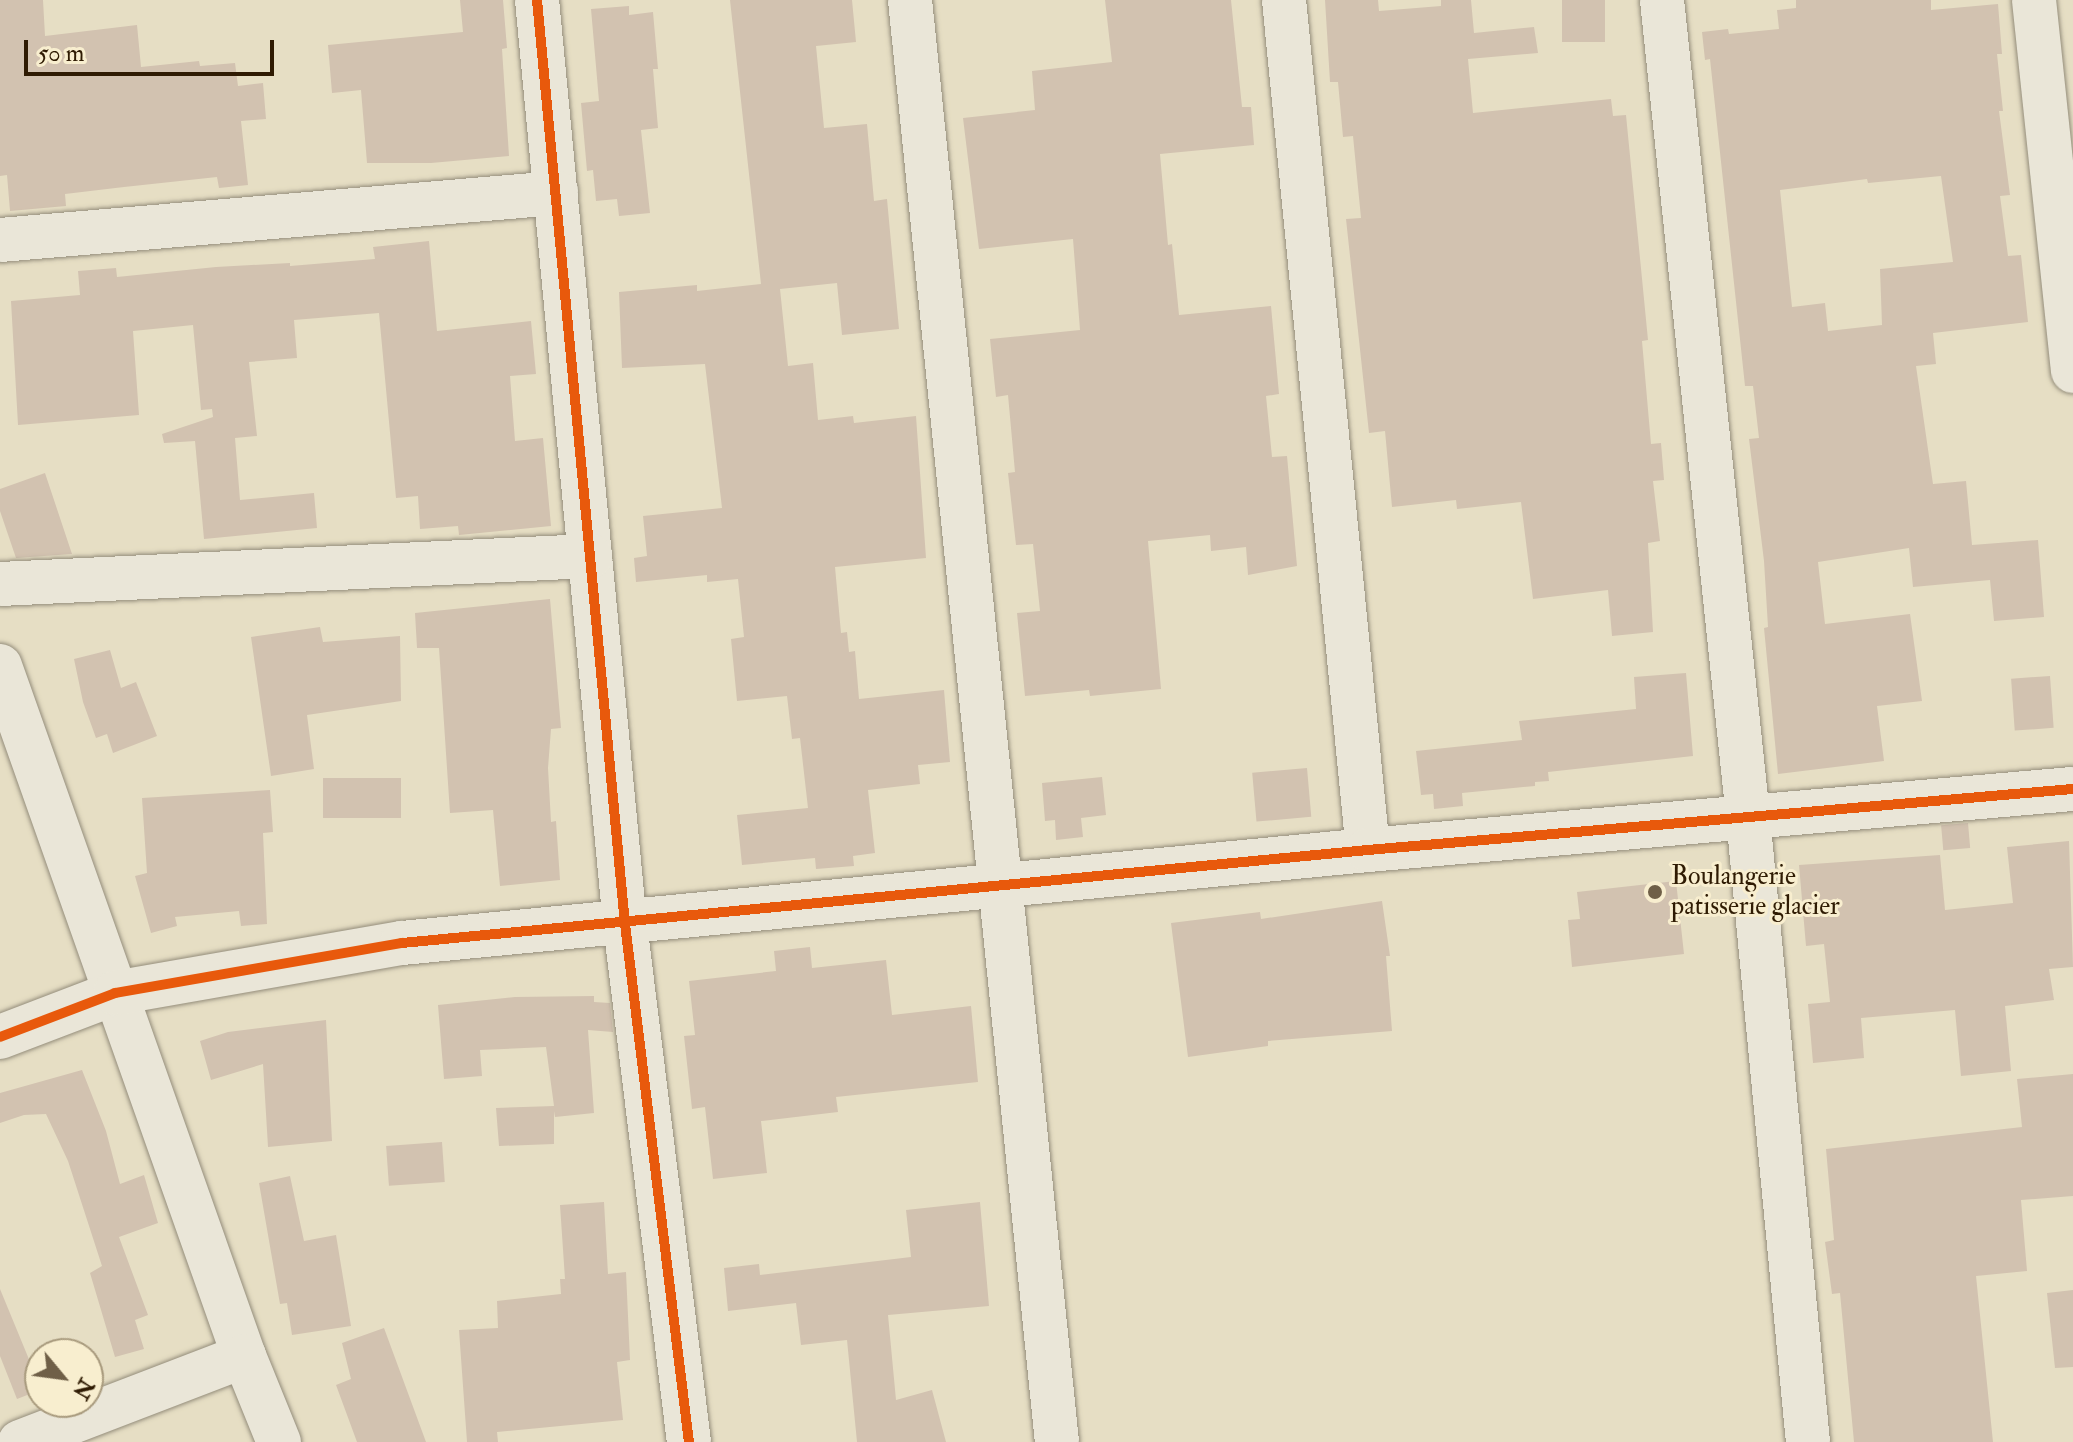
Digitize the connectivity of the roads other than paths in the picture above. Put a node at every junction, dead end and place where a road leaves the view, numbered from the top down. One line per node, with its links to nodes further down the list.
1 (537, 0): 6 (street)
2 (910, 0): 16 (street)
3 (1284, 0): 15 (street)
4 (1662, 0): 14 (street)
5 (2034, 0): 8 (street)
6 (556, 193): 7 (street); 10 (street)
7 (0, 240)
8 (2070, 318): 9 (street)
9 (2073, 371)
10 (590, 556): 11 (street); 17 (street)
11 (0, 584)
12 (0, 666): 18 (street)
13 (2073, 789): 14 (street)
14 (1748, 817): 15 (street); 25 (street)
15 (1368, 850): 16 (street)
16 (1000, 885): 17 (street); 24 (street)
17 (625, 924): 18 (street); 23 (street)
18 (115, 993): 19 (street); 20 (street)
19 (0, 1037)
20 (244, 1356): 21 (street); 22 (street)
21 (20, 1442)
22 (279, 1442)
23 (689, 1442)
24 (1057, 1442)
25 (1808, 1442)

